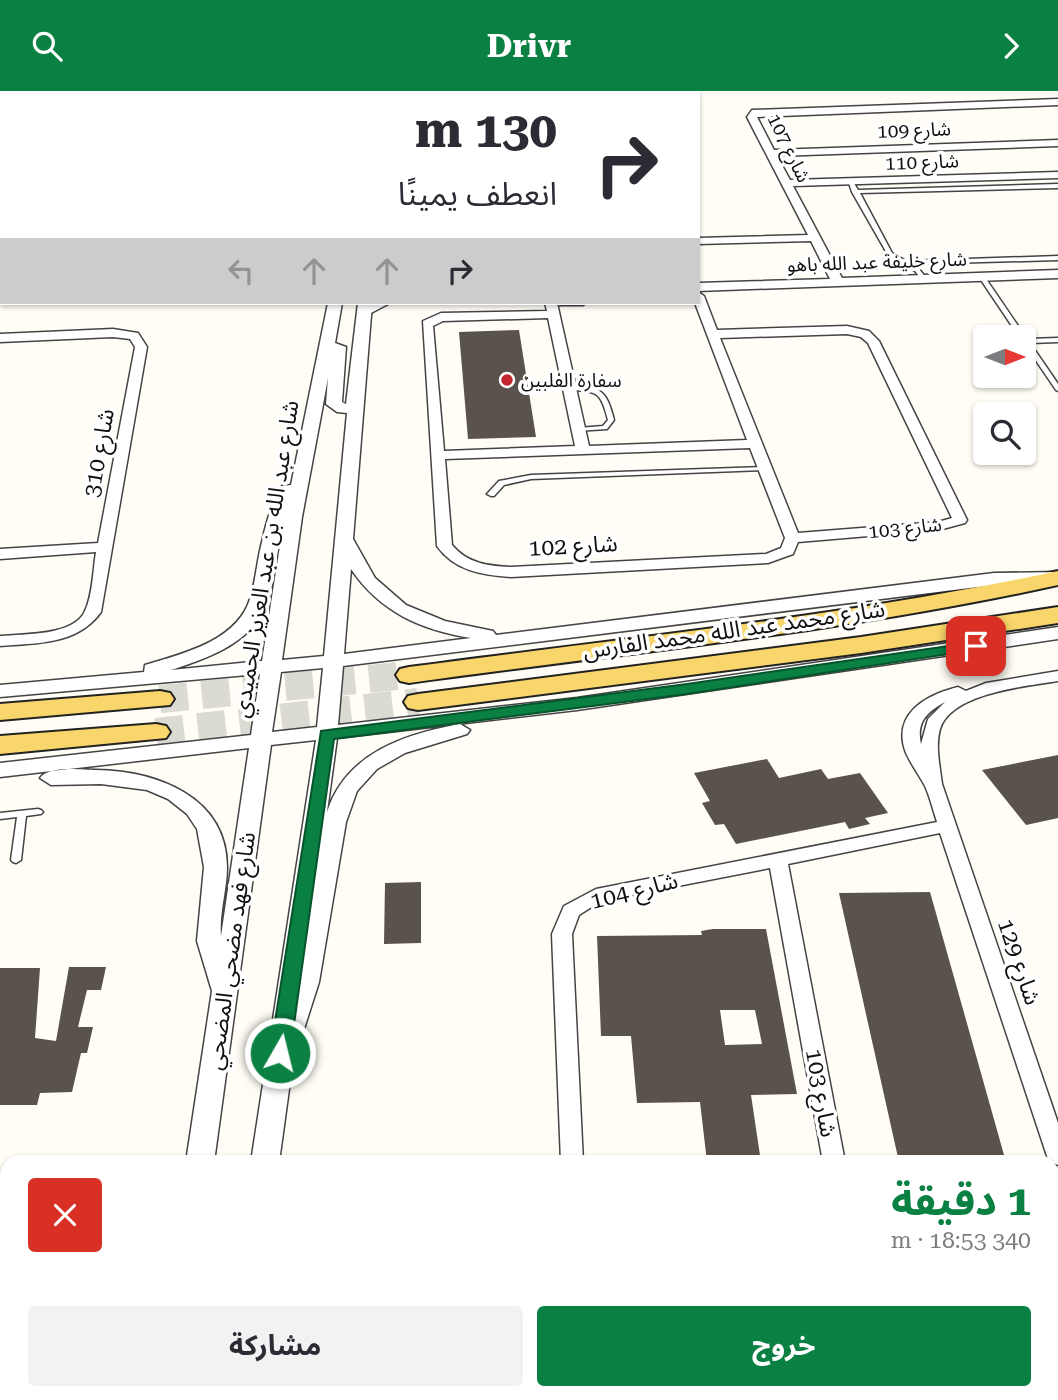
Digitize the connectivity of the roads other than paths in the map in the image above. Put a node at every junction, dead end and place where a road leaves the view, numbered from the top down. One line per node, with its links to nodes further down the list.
1 (1058, 101): 3 (street, شارع 107)
2 (1058, 143): 3 (street, شارع 109)
3 (771, 153): 6 (street, شارع 107)
4 (1058, 175): 5 (street, شارع 110)
5 (1013, 177): 7 (street, شارع 110); 9 (lane)
6 (787, 183): 7 (street, شارع 110); 10 (street, شارع 107)
7 (852, 186): 9 (lane); 13 (lane)
8 (1058, 186): 9 (lane)
9 (1022, 187)
10 (815, 238): 11 (street); 17 (street, شارع 107)
11 (700, 241)
12 (1058, 258): 13 (lane)
13 (904, 263): 16 (lane)
14 (1058, 274): 15 (street, شارع خليفة عبد الله باهو)
15 (982, 277): 16 (street, شارع خليفة عبد الله باهو); 23 (lane)
16 (924, 279): 17 (street, شارع خليفة عبد الله باهو)
17 (838, 282): 18 (street, شارع خليفة عبد الله باهو)
18 (700, 287)
19 (700, 301): 24 (street)
20 (551, 306): 29 (street); 35 (street, شارع 102)
21 (365, 307): 31 (street)
22 (334, 308): 31 (street); 36 (street, شارع عبد الله بن عبد العزيز الحميدي)
23 (1015, 325)
24 (714, 334): 33 (street); 40 (street, شارع 103)
25 (0, 338): 41 (street, شارع 310)
26 (1036, 339): 27 (lane)
27 (1058, 340)
28 (1036, 357): 30 (lane)
29 (569, 388): 32 (street); 32 (lane)
30 (1058, 389)
31 (355, 408): 39 (street)
32 (578, 430): 34 (street)
33 (756, 444): 34 (street); 37 (street)
34 (583, 450): 35 (street)
35 (438, 455): 40 (street, شارع 102)
36 (303, 463): 49 (street, شارع عبد الله بن عبد العزيز الحميدي); 52 (street)
37 (765, 469): 38 (lane); 40 (street)
38 (491, 494)
39 (343, 536): 46 (street); 48 (street)
40 (792, 538)
41 (105, 547): 42 (street); 47 (street, شارع 310)
42 (0, 554)
43 (1058, 578): 46 (street); 50 (main road, شارع محمد عبد الله محمد الفارس)
44 (1058, 615): 55 (main road, شارع محمد عبد الله محمد الفارس)
45 (1058, 633): 56 (street)
46 (516, 637): 48 (street)
47 (0, 641)
48 (334, 661): 49 (street); 59 (street)
49 (273, 668): 52 (street); 60 (street, شارع عبد الله بن عبد العزيز الحميدي)
50 (409, 675)
51 (1058, 676): 67 (street, شارع 129)
52 (91, 683): 53 (street)
53 (0, 691)
54 (160, 699): 57 (main road)
55 (418, 702)
56 (577, 704): 59 (street); 71 (street)
57 (0, 712)
58 (156, 732): 61 (main road)
59 (327, 735): 60 (street); 71 (street)
60 (262, 741): 62 (street); 70 (street, شارع فهد مضحي المضحي)
61 (0, 745)
62 (0, 771)
63 (0, 782): 70 (street)
64 (38, 813): 65 (lane)
65 (22, 814): 66 (lane); 68 (lane)
66 (0, 816)
67 (947, 826): 69 (street, شارع 104); 76 (street, شارع 129)
68 (16, 859)
69 (778, 860): 74 (street, شارع 104); 75 (street, شارع 103)
70 (225, 992): 72 (street, شارع فهد مضحي المضحي)
71 (277, 1077): 73 (street)
72 (201, 1155)
73 (266, 1155)
74 (572, 1155)
75 (833, 1155)
76 (1058, 1155)

